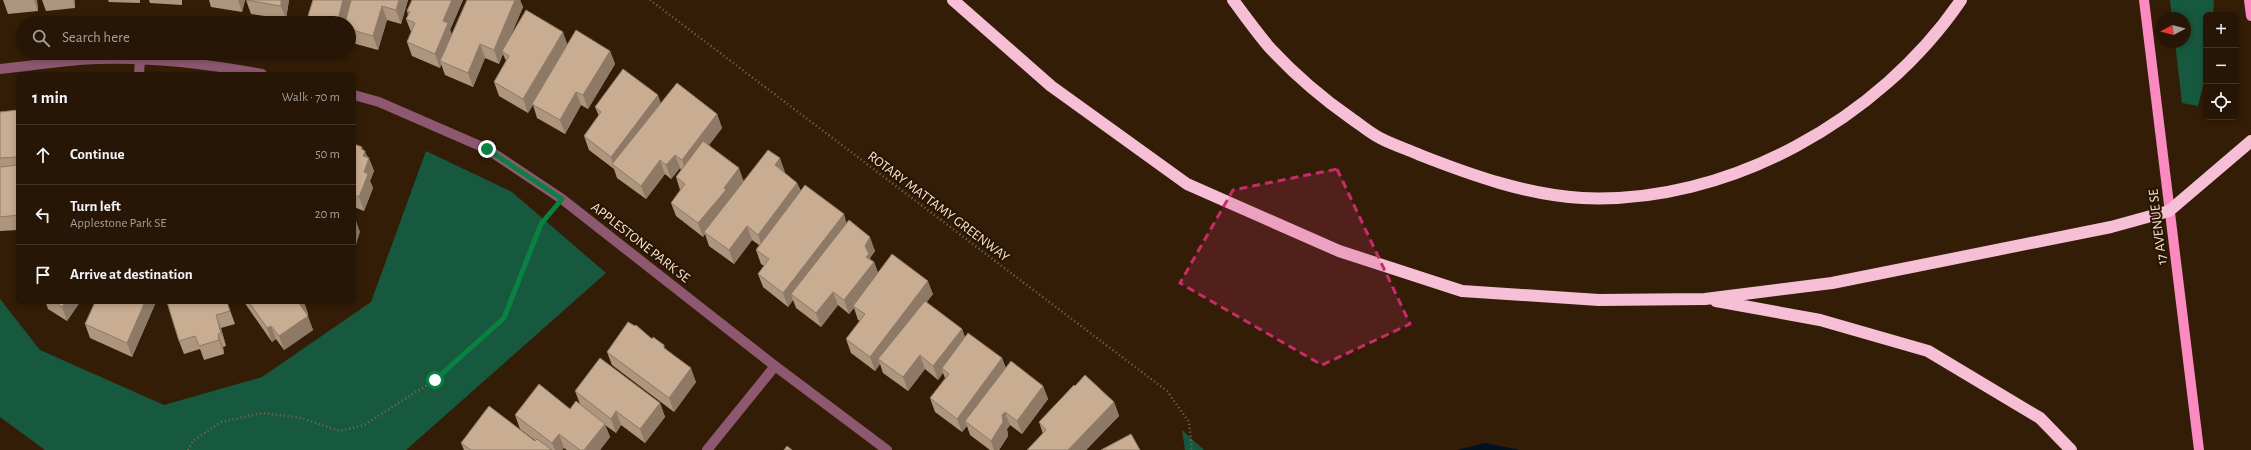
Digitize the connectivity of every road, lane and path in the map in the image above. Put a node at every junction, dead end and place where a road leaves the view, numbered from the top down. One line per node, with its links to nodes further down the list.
1 (650, 0): 24 (path, ROTARY MATTAMY GREENWAY)
2 (953, 0): 19 (highway)
3 (1233, 0): 4 (highway)
4 (1961, 0)
5 (2144, 0): 18 (main road, 17 AVENUE SE)
6 (2249, 0): 7 (main road)
7 (2251, 16)
8 (86, 60): 11 (street)
9 (140, 60): 13 (street)
10 (147, 60): 12 (street)
11 (0, 69)
12 (227, 71): 14 (street)
13 (139, 72)
14 (239, 72)
15 (356, 96): 17 (street, APPLESTONE PARK SE)
16 (2251, 141): 18 (highway)
17 (562, 199): 20 (street, APPLESTONE PARK SE); 21 (path)
18 (2169, 211): 19 (highway); 26 (main road, 17 AVENUE SE)
19 (1705, 299): 25 (highway)
20 (775, 366): 22 (street); 23 (street, APPLESTONE PARK SE)
21 (188, 450)
22 (707, 450)
23 (887, 450)
24 (1192, 450)
25 (2071, 450)
26 (2199, 450)

